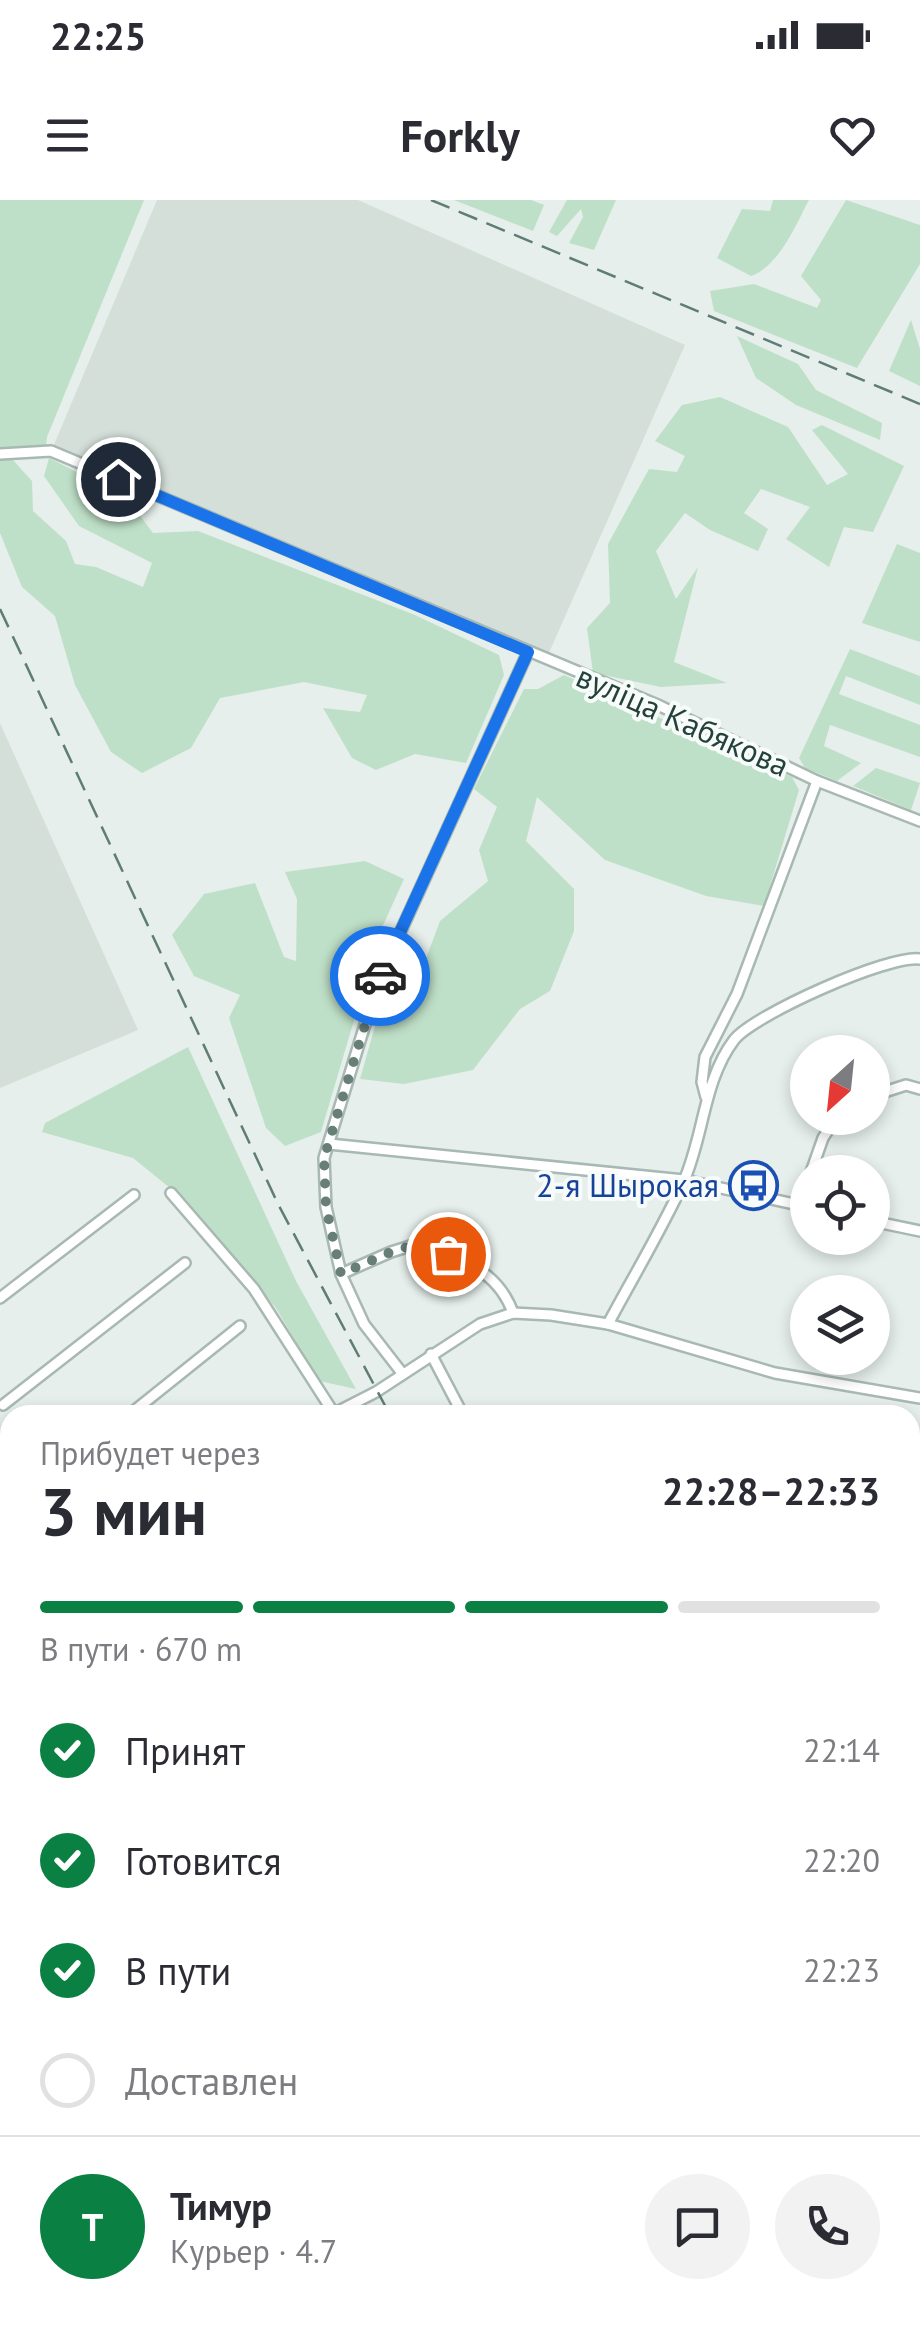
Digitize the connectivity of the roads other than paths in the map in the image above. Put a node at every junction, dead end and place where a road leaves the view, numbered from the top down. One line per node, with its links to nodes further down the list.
1 (0, 454): 2 (street, вуліца Кабякова)
2 (528, 652): 3 (street, вуліца Кабякова); 9 (street)
3 (817, 782): 4 (street, вуліца Кабякова); 8 (street)
4 (920, 821)
5 (920, 959): 8 (street)
6 (920, 1089): 7 (street)
7 (890, 1091)
8 (707, 1099): 10 (street)
9 (329, 1144): 10 (street); 17 (street)
10 (684, 1180): 13 (street); 20 (street)
11 (172, 1192): 27 (street)
12 (134, 1196): 18 (street)
13 (790, 1203)
14 (890, 1225): 15 (street)
15 (920, 1231)
16 (186, 1263): 25 (street)
17 (341, 1274): 19 (street); 23 (street)
18 (0, 1298)
19 (513, 1313): 20 (street); 22 (street)
20 (608, 1324): 24 (street)
21 (240, 1326): 26 (street)
22 (431, 1354): 23 (street); 29 (street)
23 (402, 1373): 28 (street)
24 (920, 1398)
25 (2, 1403)
26 (141, 1405)
27 (327, 1405)
28 (351, 1405)
29 (459, 1405)

